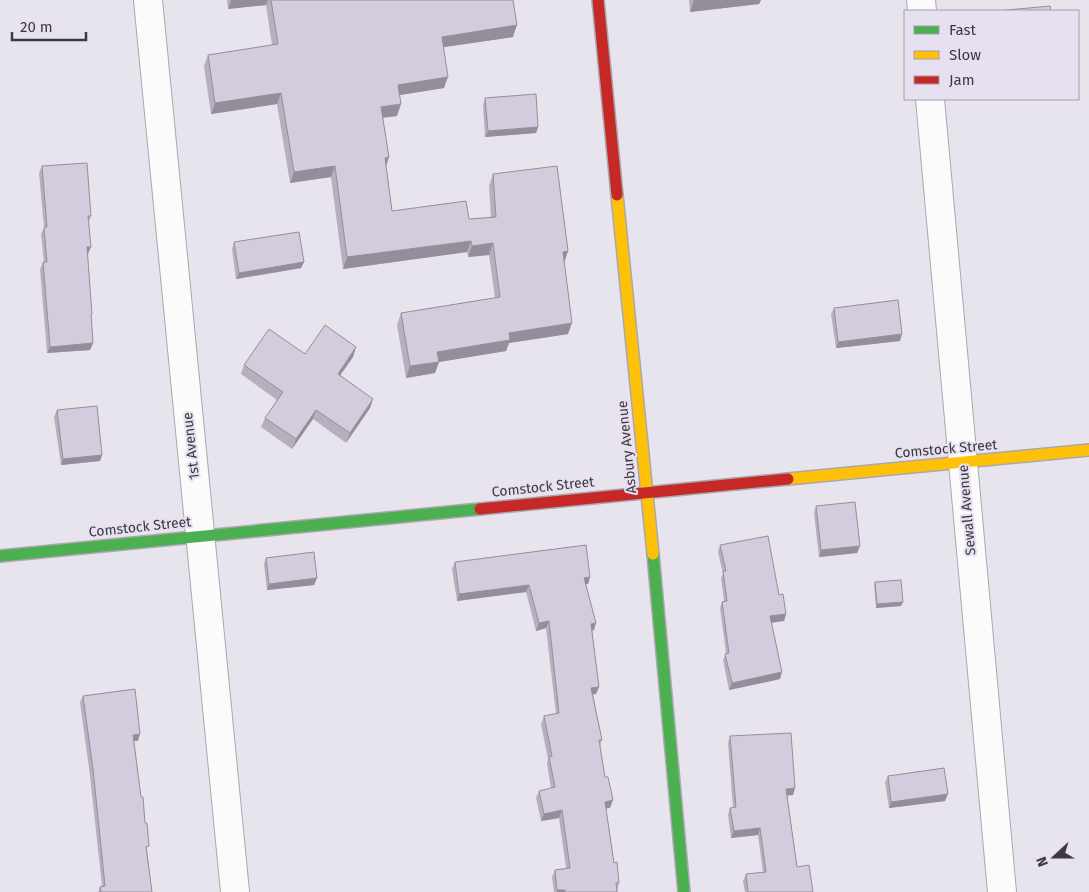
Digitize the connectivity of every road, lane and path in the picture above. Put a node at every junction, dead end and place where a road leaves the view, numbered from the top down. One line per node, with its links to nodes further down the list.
1 (148, 0): 7 (street, 1st Avenue)
2 (598, 0): 6 (street, Asbury Avenue)
3 (930, 100): 5 (street, Sewall Avenue)
4 (1089, 450): 5 (street, Comstock Street)
5 (963, 462): 6 (street, Comstock Street); 11 (street, Sewall Avenue)
6 (647, 492): 7 (street, Comstock Street); 10 (street, Asbury Avenue)
7 (200, 536): 8 (street, Comstock Street); 9 (street, 1st Avenue)
8 (0, 556)
9 (234, 892)
10 (684, 892)
11 (1002, 892)

